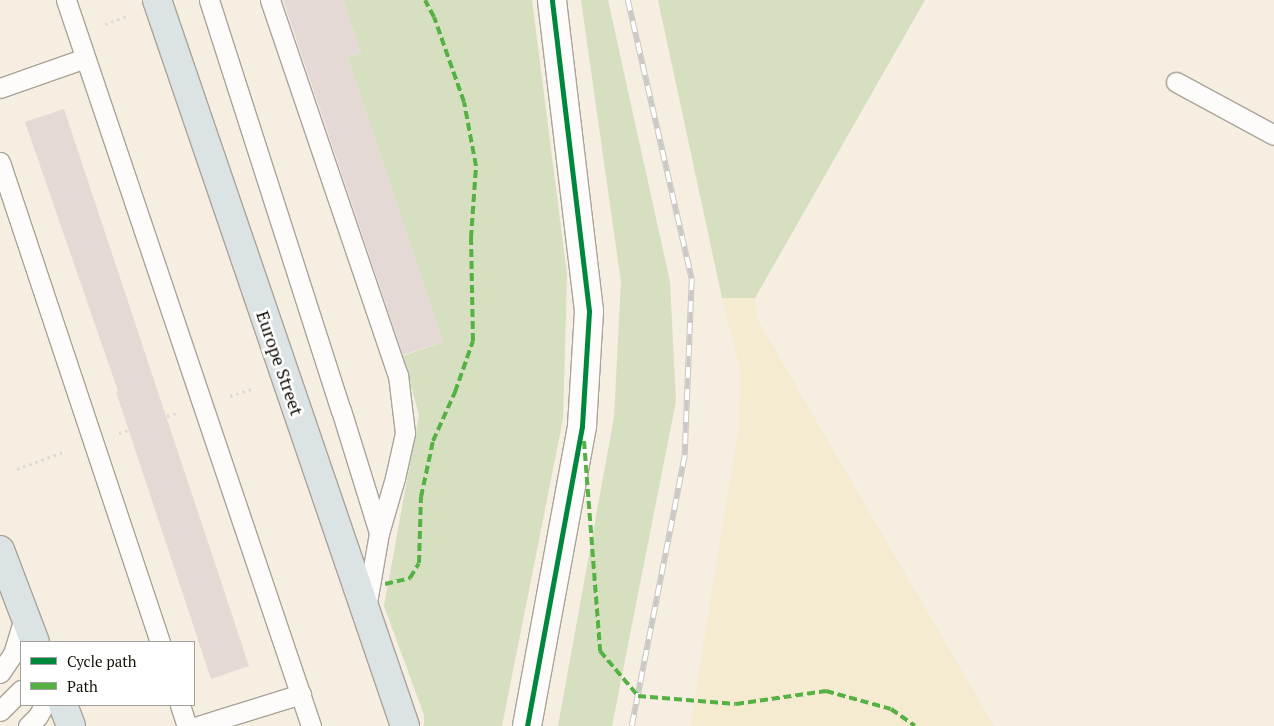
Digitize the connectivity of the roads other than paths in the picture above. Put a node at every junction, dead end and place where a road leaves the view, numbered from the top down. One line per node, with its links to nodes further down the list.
1 (66, 0): 6 (lane)
2 (157, 0): 13 (main road, Europe Street)
3 (209, 0): 11 (lane)
4 (270, 0): 11 (lane)
5 (552, 0): 31 (street)
6 (85, 58): 8 (lane); 20 (lane)
7 (1176, 82): 9 (lane)
8 (0, 88)
9 (1274, 135)
10 (0, 162): 16 (lane)
11 (378, 533): 13 (lane)
12 (0, 550): 14 (main road)
13 (366, 609): 30 (main road, Europe Street)
14 (30, 630): 15 (lane)
15 (22, 641)
16 (160, 641)
17 (20, 644): 18 (lane)
18 (0, 672)
19 (20, 691): 24 (lane)
20 (301, 694): 28 (lane); 29 (lane)
21 (43, 706): 25 (lane)
22 (62, 706): 26 (main road)
23 (180, 706): 27 (lane)
24 (0, 711)
25 (28, 726)
26 (71, 726)
27 (187, 726)
28 (198, 726)
29 (311, 726)
30 (405, 726)
31 (527, 726)

